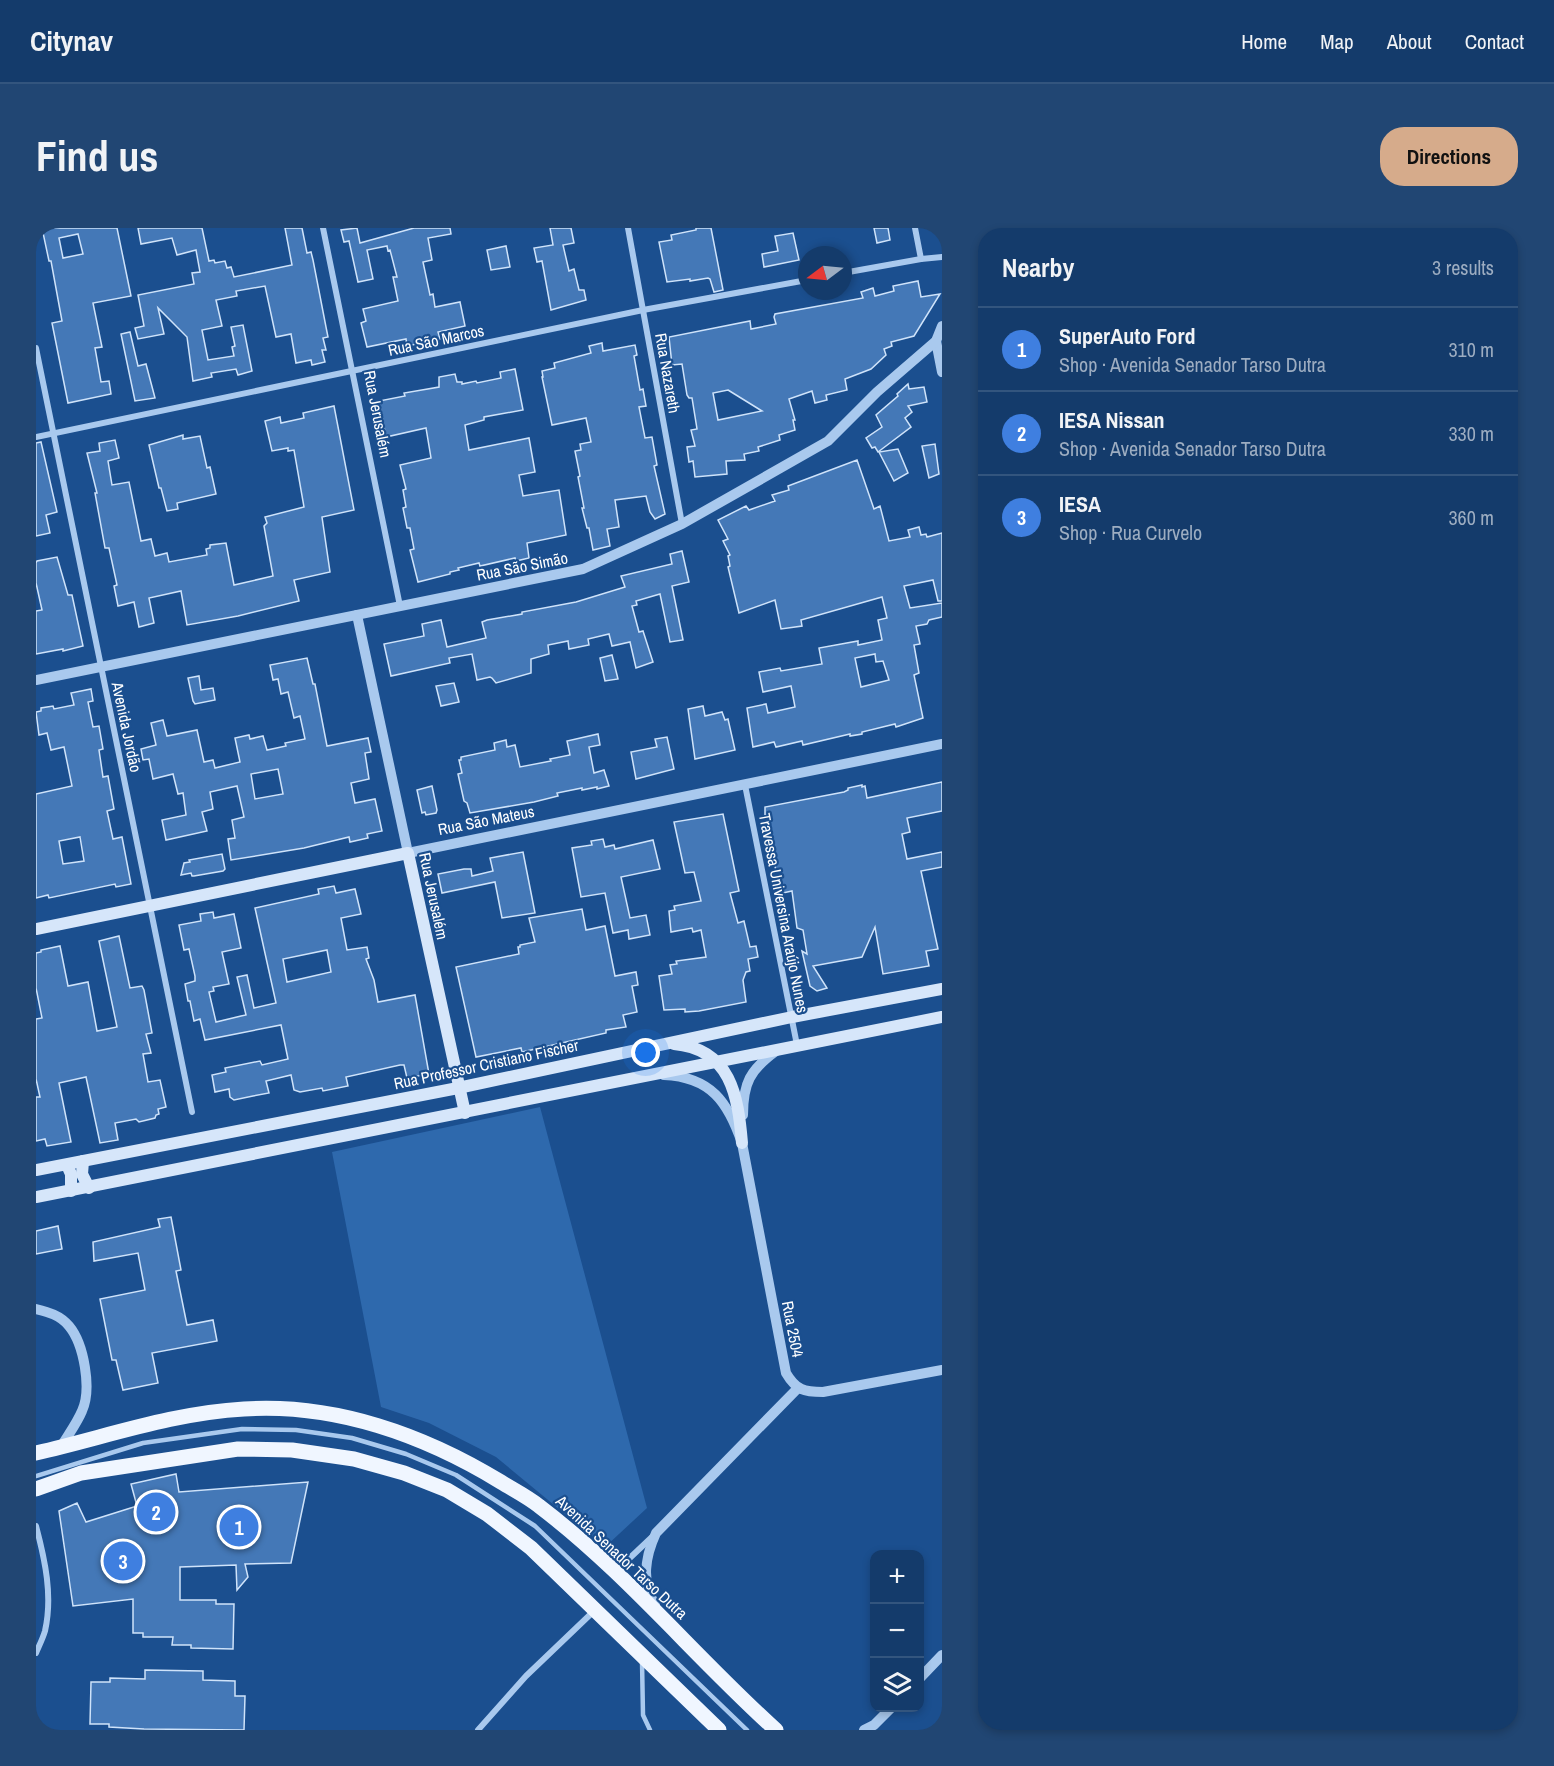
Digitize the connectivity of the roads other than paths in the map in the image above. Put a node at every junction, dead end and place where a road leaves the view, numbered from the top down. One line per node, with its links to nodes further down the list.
1 (323, 228): 12 (street, Rua Jerusalém)
2 (628, 228): 8 (street, Rua Nazareth)
3 (915, 228): 5 (street)
4 (942, 257): 5 (street)
5 (921, 259): 6 (street)
6 (852, 271)
7 (798, 282): 8 (street, Rua São Marcos)
8 (643, 310): 12 (street, Rua São Marcos); 16 (street, Rua Nazareth)
9 (942, 327): 10 (street, Rua São Simão)
10 (936, 341): 13 (street); 16 (street, Rua São Simão)
11 (36, 348): 14 (street, Avenida Jordão)
12 (352, 371): 14 (street, Rua São Marcos); 17 (street, Rua Jerusalém)
13 (942, 372)
14 (54, 434): 15 (street, Rua São Marcos); 19 (street, Avenida Jordão)
15 (36, 437)
16 (682, 524): 17 (street, Rua São Simão)
17 (400, 606): 18 (street, Rua São Simão)
18 (357, 615): 19 (street, Rua São Simão); 23 (street, Rua Jerusalém)
19 (101, 667): 20 (street, Rua São Simão); 24 (street, Avenida Jordão)
20 (36, 680)
21 (942, 744): 22 (street, Rua São Mateus)
22 (745, 785): 23 (street, Rua São Mateus); 27 (street, Travessa Universina Araújo Nunes)
23 (408, 853): 24 (main road, Rua São Mateus); 34 (main road, Rua Jerusalém)
24 (150, 906): 25 (main road, Rua São Mateus); 35 (street, Avenida Jordão)
25 (36, 929)
26 (942, 989): 27 (main road, Rua Professor Cristiano Fischer)
27 (792, 1017): 29 (main road, Rua Professor Cristiano Fischer); 30 (street, Travessa Universina Araújo Nunes)
28 (942, 1017): 30 (main road)
29 (664, 1044): 32 (main road); 34 (main road, Rua Professor Cristiano Fischer)
30 (797, 1045): 31 (main road)
31 (778, 1049): 32 (main road); 37 (street, Rua 2504)
32 (716, 1063): 33 (main road); 37 (main road)
33 (657, 1075): 36 (main road); 37 (street, Rua 2504)
34 (458, 1088): 36 (main road, Rua Jerusalém); 38 (main road, Rua Professor Cristiano Fischer)
35 (192, 1112)
36 (465, 1113): 41 (main road)
37 (742, 1143): 46 (street, Rua 2504)
38 (83, 1161): 39 (main road, Rua Professor Cristiano Fischer); 41 (main road)
39 (67, 1165): 40 (main road, Rua Professor Cristiano Fischer); 42 (main road)
40 (36, 1170)
41 (89, 1188): 42 (main road)
42 (71, 1191): 43 (main road)
43 (36, 1197)
44 (36, 1308): 47 (street)
45 (942, 1370): 46 (street)
46 (798, 1388): 54 (street)
47 (61, 1447): 48 (main road, Avenida Senador Tarso Dutra); 55 (main road, Avenida Senador Tarso Dutra)
48 (36, 1453)
49 (81, 1473): 51 (main road); 52 (main road); 56 (main road)
50 (36, 1476): 68 (lane)
51 (36, 1490)
52 (36, 1498)
53 (36, 1526): 58 (street)
54 (656, 1533): 55 (street); 57 (street)
55 (616, 1572): 57 (main road, Avenida Senador Tarso Dutra)
56 (595, 1610): 60 (main road); 65 (street)
57 (661, 1616): 63 (main road, Avenida Senador Tarso Dutra)
58 (36, 1653)
59 (942, 1655): 61 (street)
60 (642, 1656): 66 (lane); 67 (main road)
61 (924, 1674)
62 (886, 1712): 64 (street)
63 (776, 1728)
64 (869, 1728)
65 (478, 1730)
66 (650, 1730)
67 (719, 1730)
68 (747, 1730)

